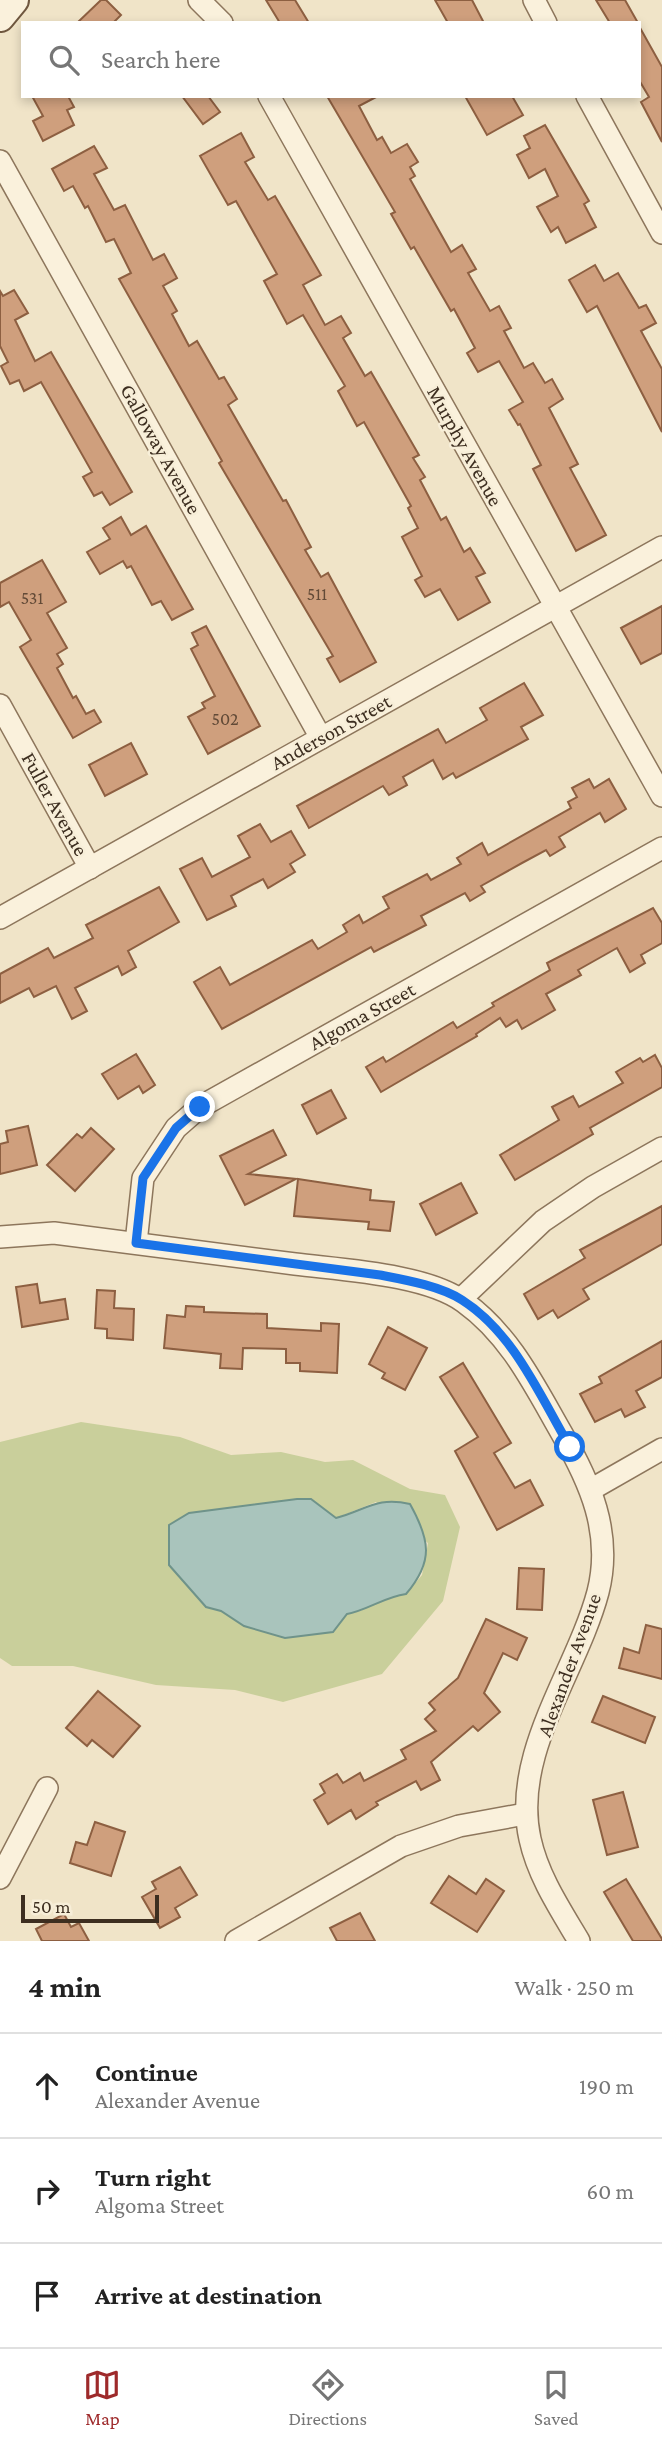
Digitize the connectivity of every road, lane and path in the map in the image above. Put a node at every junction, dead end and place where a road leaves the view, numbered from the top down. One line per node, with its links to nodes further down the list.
1 (14, 0): 4 (main road)
2 (199, 0): 5 (street)
3 (534, 0): 6 (street)
4 (0, 17)
5 (220, 21)
6 (545, 21)
7 (270, 98): 12 (street, Murphy Avenue)
8 (588, 98): 10 (street)
9 (0, 161): 14 (street, Galloway Avenue)
10 (662, 233)
11 (662, 547): 12 (street, Anderson Street)
12 (556, 607): 14 (street, Anderson Street); 15 (street, Murphy Avenue)
13 (0, 705): 17 (street, Fuller Avenue)
14 (321, 738): 17 (street, Anderson Street)
15 (662, 796)
16 (662, 848): 21 (street, Algoma Street)
17 (90, 868): 18 (street, Anderson Street)
18 (0, 918)
19 (662, 1148): 22 (street)
20 (0, 1237): 21 (street, Alexander Avenue)
21 (136, 1243): 22 (street, Alexander Avenue)
22 (461, 1299): 24 (street, Alexander Avenue)
23 (662, 1449): 24 (street)
24 (592, 1489): 26 (street, Alexander Avenue)
25 (47, 1788): 27 (street)
26 (525, 1814): 28 (street); 30 (street, Alexander Avenue)
27 (0, 1878)
28 (272, 1932): 29 (street)
29 (236, 1941)
30 (579, 1941)

